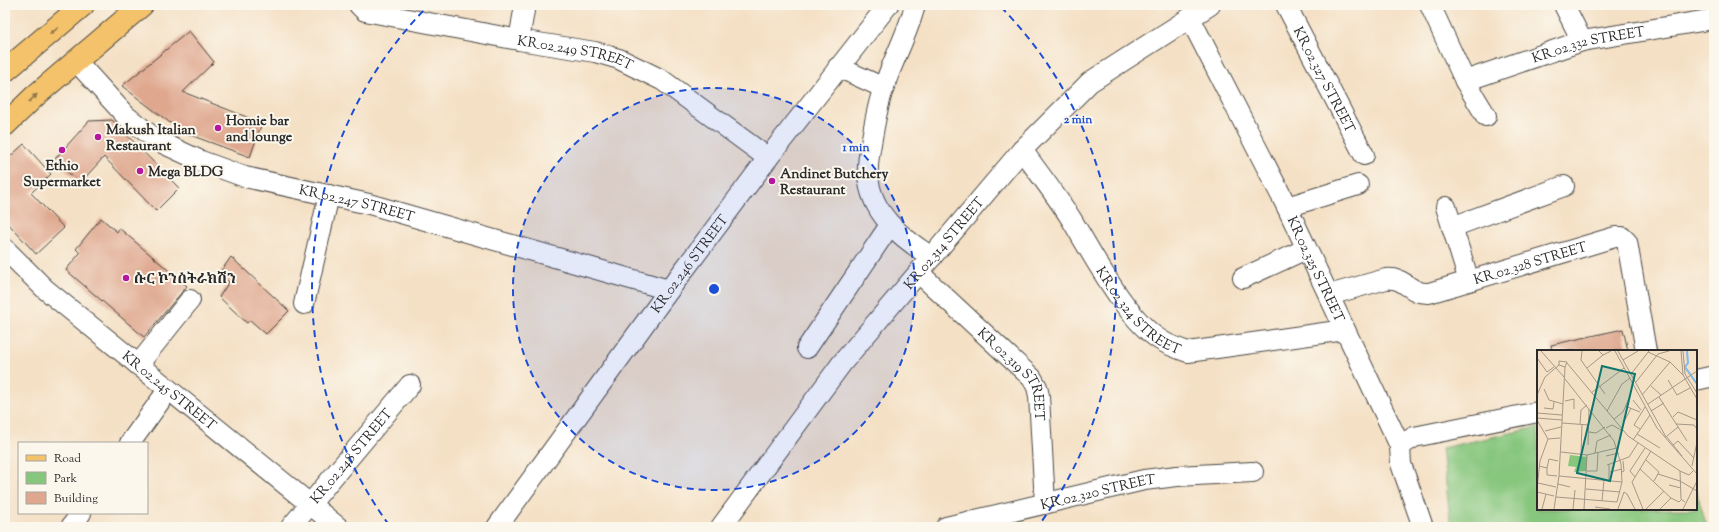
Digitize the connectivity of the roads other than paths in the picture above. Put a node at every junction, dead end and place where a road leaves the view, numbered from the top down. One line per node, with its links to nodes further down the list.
1 (83, 5): 16 (main road, one-way to 16)
2 (142, 5): 15 (main road)
3 (358, 5): 13 (street, KR_02_249 STREET)
4 (525, 5): 13 (street)
5 (888, 5): 17 (street, KR_02_246 STREET)
6 (915, 5): 19 (street)
7 (1210, 5): 11 (street, KR_02_314 STREET)
8 (1286, 5): 23 (street, KR_02_327 STREET)
9 (1430, 5): 18 (street)
10 (1564, 5): 14 (street)
11 (1190, 18): 22 (street, KR_02_314 STREET); 28 (street, KR_02_325 STREET)
12 (1714, 19): 14 (street, KR_02_332 STREET)
13 (519, 40): 24 (street, KR_02_249 STREET)
14 (1582, 41): 18 (street, KR_02_332 STREET)
15 (76, 61): 21 (main road, one-way to 15); 27 (street, KR_02_247 STREET)
16 (7, 64)
17 (838, 67): 19 (street); 24 (street, KR_02_246 STREET)
18 (1465, 80): 20 (street)
19 (884, 88): 30 (street)
20 (1486, 116)
21 (5, 125)
22 (1022, 150): 33 (street, KR_02_314 STREET); 42 (street, KR_02_324 STREET)
23 (1364, 155)
24 (768, 158): 38 (street, KR_02_246 STREET)
25 (1358, 185): 28 (street)
26 (1564, 186): 31 (street)
27 (329, 196): 38 (street, KR_02_247 STREET); 41 (street)
28 (1287, 207): 32 (street, KR_02_325 STREET)
29 (1446, 207): 31 (street)
30 (890, 225): 33 (street); 43 (street)
31 (1452, 226): 37 (street)
32 (1306, 249): 36 (street); 39 (street, KR_02_325 STREET)
33 (932, 257): 35 (street, KR_02_314 STREET)
34 (9, 262): 45 (street, KR_02_245 STREET)
35 (919, 273): 54 (street, KR_02_319 STREET); 61 (street, KR_02_314 STREET)
36 (1242, 278)
37 (1469, 281): 39 (street, KR_02_328 STREET); 44 (street, KR_02_328 STREET)
38 (669, 290): 60 (street, KR_02_246 STREET)
39 (1329, 295): 42 (street, KR_02_325 STREET)
40 (190, 300): 45 (street)
41 (304, 304)
42 (1345, 330): 52 (street, KR_02_325 STREET)
43 (807, 348)
44 (1646, 350)
45 (138, 365): 49 (street, KR_02_245 STREET)
46 (1714, 376): 47 (street)
47 (1697, 380)
48 (410, 385): 55 (street, KR_02_248 STREET)
49 (168, 390): 51 (street); 55 (street, KR_02_245 STREET)
50 (1537, 412): 52 (street)
51 (131, 442)
52 (1400, 446): 63 (street, KR_02_325 STREET)
53 (1253, 472): 54 (street, KR_02_320 STREET)
54 (1045, 504): 62 (street, KR_02_320 STREET)
55 (311, 505): 58 (street, KR_02_248 STREET); 59 (street, KR_02_245 STREET)
56 (80, 514): 57 (street)
57 (71, 527)
58 (291, 527)
59 (338, 527)
60 (497, 527)
61 (721, 527)
62 (946, 527)
63 (1423, 527)

